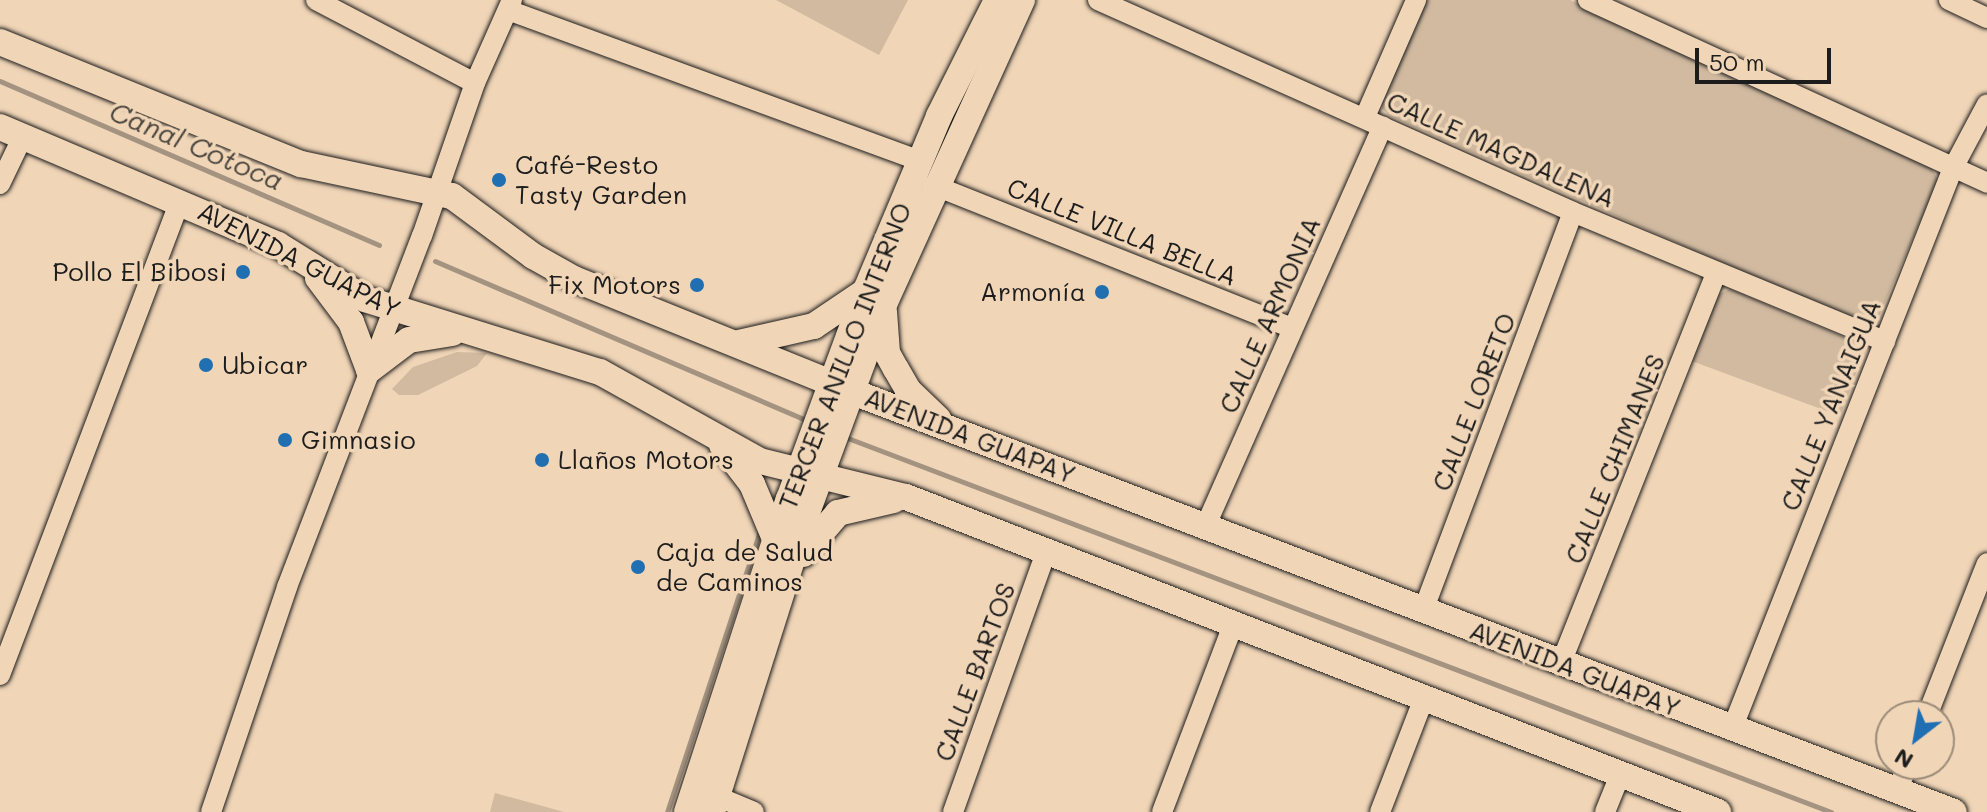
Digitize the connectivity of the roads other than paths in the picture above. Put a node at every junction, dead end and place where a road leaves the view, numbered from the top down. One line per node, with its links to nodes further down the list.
1 (316, 0): 11 (street)
2 (1022, 0): 19 (main road, TERCER ANILLO INTERNO)
3 (1098, 0): 13 (street, CALLE MAGDALENA)
4 (1416, 0): 13 (street, CALLE ARMONIA)
5 (1588, 0): 16 (street)
6 (1949, 0): 9 (street)
7 (1002, 2): 15 (main road, TERCER ANILLO INTERNO)
8 (510, 5): 11 (street); 15 (street)
9 (1987, 18)
10 (0, 42): 20 (main road, AVENIDA GUAPAY)
11 (475, 83): 20 (street)
12 (1987, 104): 16 (street, CALLE YANAIGUA)
13 (1374, 122): 22 (street, CALLE MAGDALENA); 28 (street, CALLE ARMONIA)
14 (11, 132): 18 (street); 21 (main road, AVENIDA GUAPAY)
15 (920, 161): 24 (main road); 26 (main road, TERCER ANILLO INTERNO)
16 (1953, 168): 17 (street); 30 (street, CALLE YANAIGUA)
17 (1987, 183)
18 (0, 184)
19 (933, 185): 24 (main road, TERCER ANILLO INTERNO); 28 (street, CALLE VILLA BELLA)
20 (438, 191): 27 (street); 31 (main road, AVENIDA GUAPAY)
21 (180, 201): 23 (main road, AVENIDA GUAPAY); 47 (street)
22 (1573, 212): 25 (street, CALLE MAGDALENA); 44 (street, CALLE LORETO)
23 (309, 266): 27 (main road, AVENIDA GUAPAY); 32 (main road)
24 (897, 272): 26 (main road, TERCER ANILLO INTERNO)
25 (1716, 273): 30 (street, CALLE MAGDALENA); 46 (street, CALLE CHIMANES)
26 (875, 296): 31 (main road); 33 (main road, TERCER ANILLO INTERNO); 34 (main road)
27 (394, 310): 29 (main road, AVENIDA GUAPAY); 32 (street)
28 (1292, 328): 38 (street, CALLE ARMONIA)
29 (472, 331): 32 (main road); 35 (main road, AVENIDA GUAPAY)
30 (1885, 341): 50 (street, CALLE YANAIGUA)
31 (735, 343): 33 (main road, AVENIDA GUAPAY)
32 (369, 370): 55 (street)
33 (838, 395): 34 (main road, AVENIDA GUAPAY); 36 (main road, TERCER ANILLO INTERNO)
34 (957, 432): 38 (main road, AVENIDA GUAPAY)
35 (715, 436): 36 (main road, AVENIDA GUAPAY); 39 (main road)
36 (813, 463): 37 (main road, AVENIDA GUAPAY); 39 (main road, TERCER ANILLO INTERNO); 42 (main road, TERCER ANILLO INTERNO)
37 (906, 497): 40 (main road, AVENIDA GUAPAY); 42 (main road)
38 (1206, 525): 44 (main road, AVENIDA GUAPAY)
39 (776, 541): 43 (main road, TERCER ANILLO INTERNO)
40 (1047, 549): 45 (main road, AVENIDA GUAPAY); 58 (street, CALLE BARTOS)
41 (1987, 563): 49 (street)
42 (787, 586): 54 (main road, TERCER ANILLO INTERNO)
43 (756, 603): 54 (main road); 56 (main road, TERCER ANILLO INTERNO)
44 (1423, 611): 46 (main road, AVENIDA GUAPAY)
45 (1234, 622): 48 (main road, AVENIDA GUAPAY); 59 (street)
46 (1561, 663): 50 (main road, AVENIDA GUAPAY)
47 (0, 675)
48 (1424, 698): 51 (main road, AVENIDA GUAPAY); 60 (street)
49 (1933, 700)
50 (1732, 729): 53 (main road, AVENIDA GUAPAY)
51 (1620, 775): 61 (street); 62 (main road, AVENIDA GUAPAY)
52 (1902, 780): 53 (street)
53 (1897, 792): 63 (main road, AVENIDA GUAPAY)
54 (714, 804): 57 (street)
55 (211, 812)
56 (687, 812)
57 (754, 812)
58 (953, 812)
59 (1162, 812)
60 (1380, 812)
61 (1605, 812)
62 (1718, 812)
63 (1954, 812)

